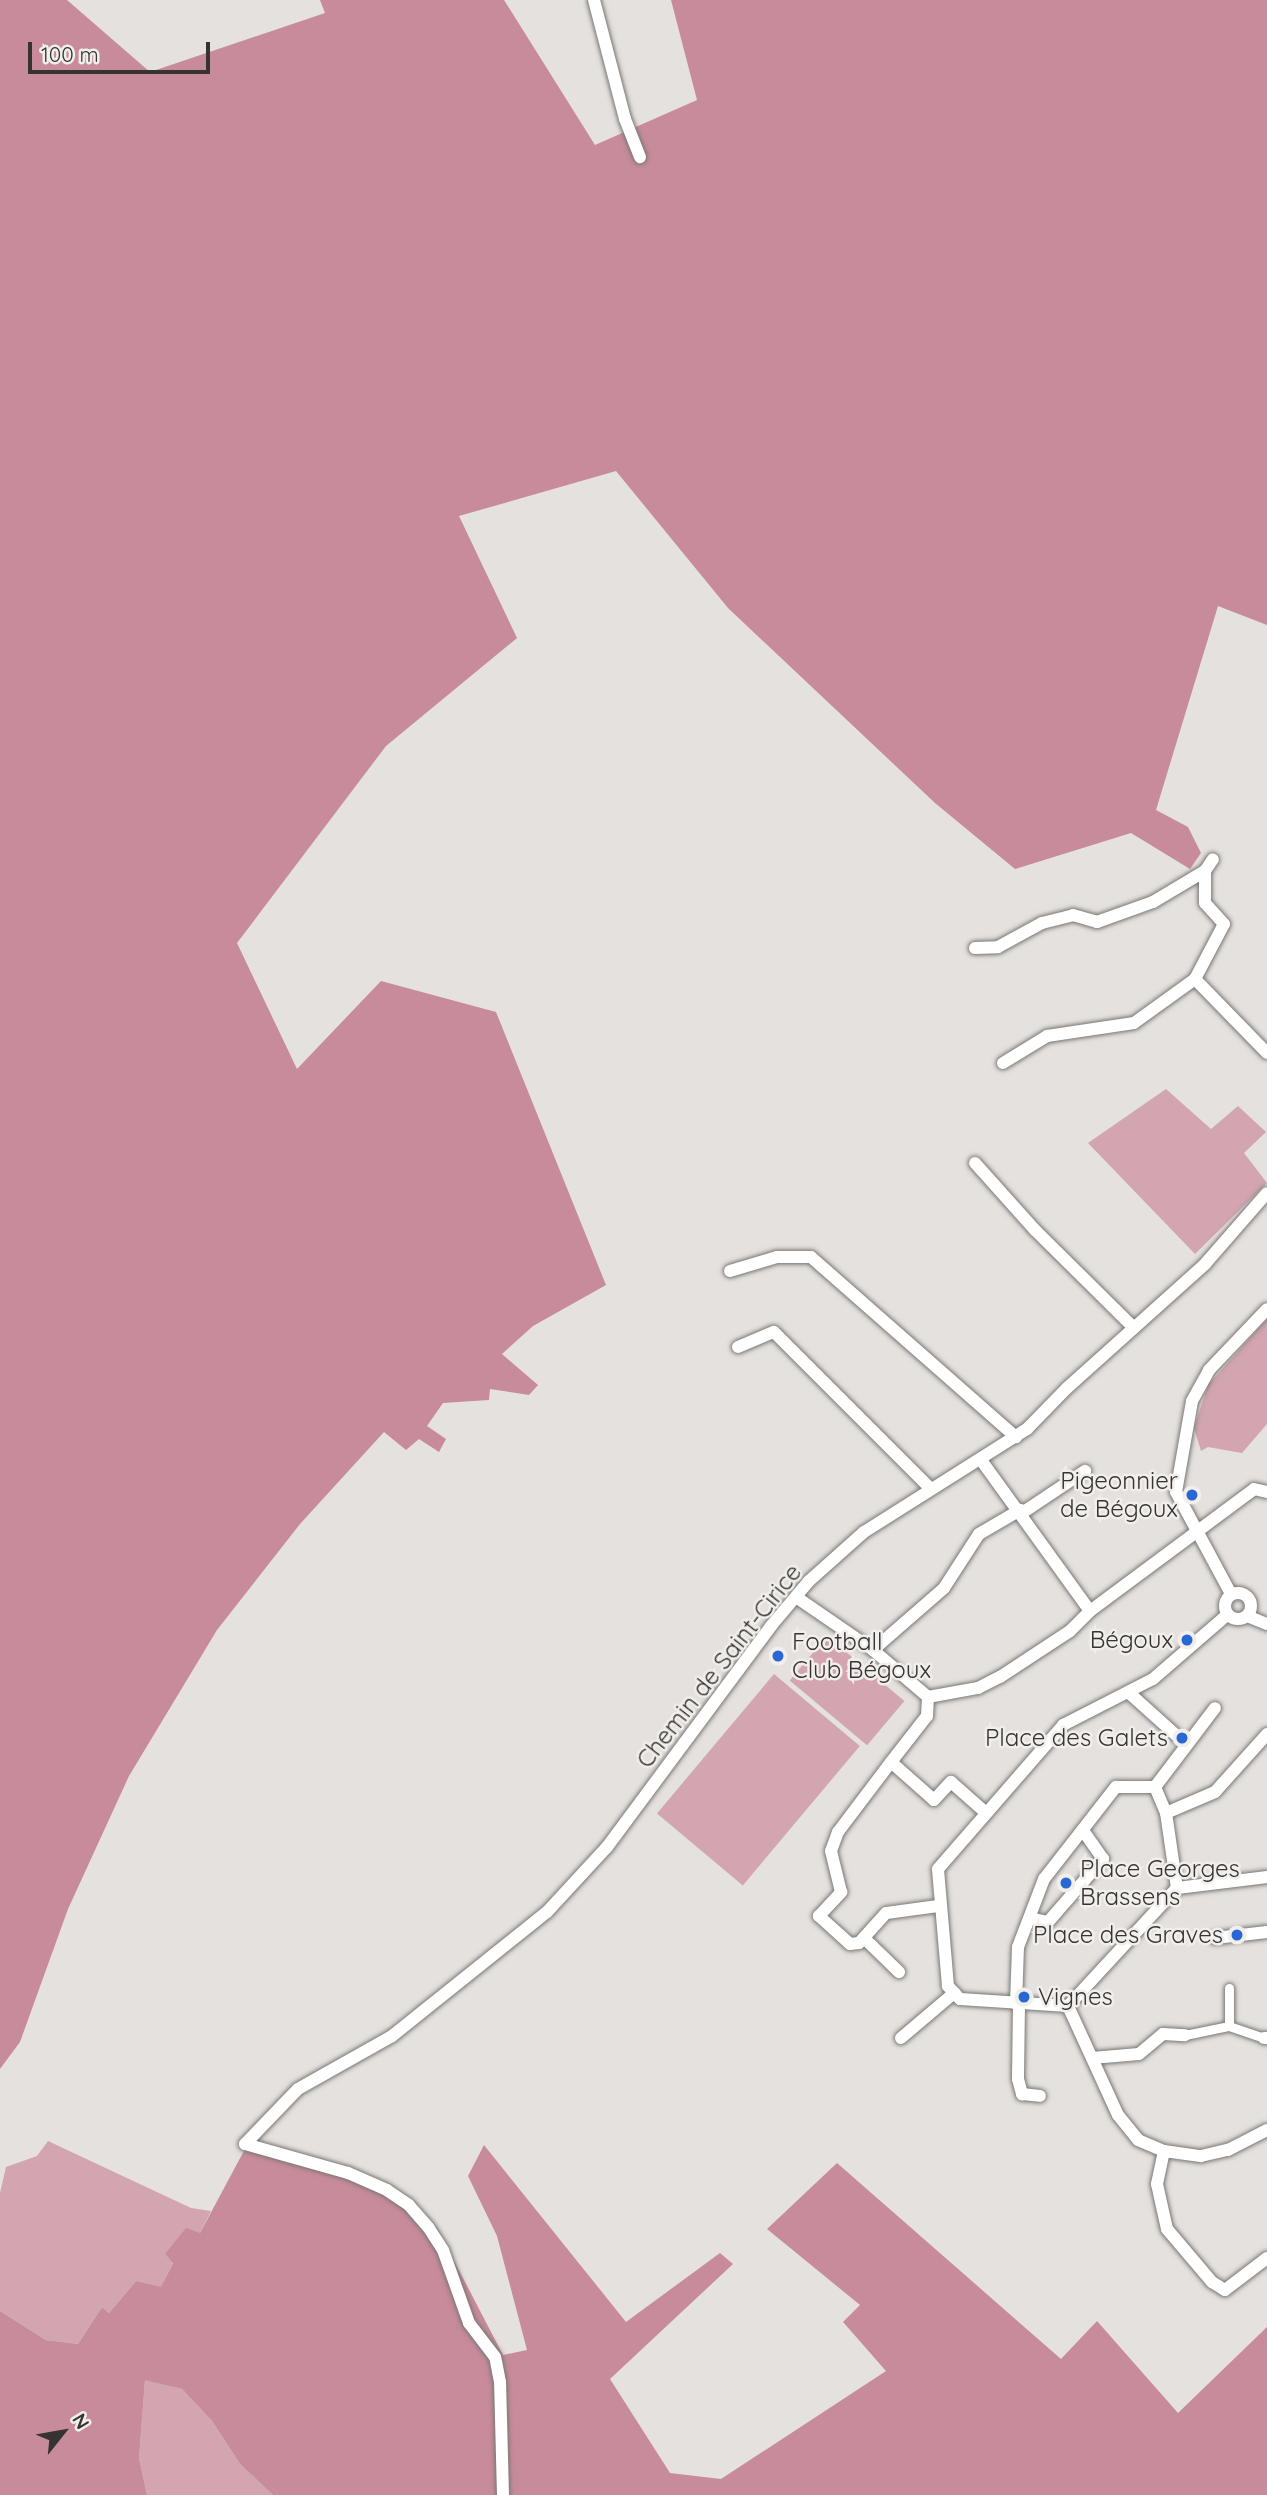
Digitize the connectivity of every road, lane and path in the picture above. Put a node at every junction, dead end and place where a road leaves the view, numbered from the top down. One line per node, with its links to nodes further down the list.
1 (594, 0): 2 (street)
2 (640, 158)
3 (1213, 859): 4 (street)
4 (1205, 871): 5 (street); 6 (street)
5 (975, 948)
6 (1195, 979): 7 (street); 8 (street)
7 (1267, 1053)
8 (1003, 1063)
9 (975, 1163): 13 (street)
10 (1267, 1193): 13 (street, Chemin de Saint-Cirice)
11 (730, 1271): 15 (street)
12 (1267, 1309): 21 (street)
13 (1133, 1328): 15 (street, Chemin de Saint-Cirice)
14 (738, 1347): 18 (street)
15 (1016, 1437): 16 (street, Chemin de Saint-Cirice)
16 (981, 1460): 18 (street, Chemin de Saint-Cirice); 20 (street)
17 (1085, 1471): 20 (street)
18 (931, 1489): 23 (street, Chemin de Saint-Cirice)
19 (1267, 1492): 21 (street)
20 (1021, 1511): 24 (street); 28 (street)
21 (1195, 1534): 22 (street); 24 (street)
22 (1231, 1594): 25 (street); 26 (street)
23 (796, 1597): 28 (street); 60 (street, Chemin de Saint-Cirice)
24 (1090, 1611): 30 (street)
25 (1228, 1614): 26 (street); 29 (street)
26 (1247, 1616): 27 (street)
27 (1267, 1624)
28 (873, 1650): 30 (street)
29 (1128, 1692): 33 (street); 36 (street)
30 (928, 1697): 34 (street)
31 (1214, 1709): 33 (street)
32 (1267, 1734): 37 (street)
33 (1186, 1744): 35 (street)
34 (891, 1762): 36 (street); 44 (street)
35 (1155, 1787): 37 (street); 38 (street)
36 (985, 1812): 41 (street)
37 (1166, 1813): 40 (street)
38 (1084, 1832): 42 (street); 42 (street)
39 (1267, 1877): 40 (street)
40 (1177, 1888): 50 (street)
41 (938, 1906): 44 (street); 48 (street)
42 (1030, 1918): 49 (street)
43 (1267, 1932): 45 (street)
44 (864, 1938): 46 (street)
45 (1215, 1938)
46 (899, 1972)
47 (1229, 1988): 51 (street)
48 (954, 1993): 49 (street); 53 (street)
49 (1017, 2004): 50 (street); 56 (street)
50 (1068, 2006): 55 (street)
51 (1229, 2026): 52 (street); 54 (street)
52 (1185, 2035): 55 (street)
53 (901, 2038)
54 (1265, 2038)
55 (1092, 2058): 58 (street)
56 (1040, 2096)
57 (1267, 2130): 58 (street)
58 (1164, 2151): 59 (street)
59 (1267, 2258)
60 (503, 2495)

